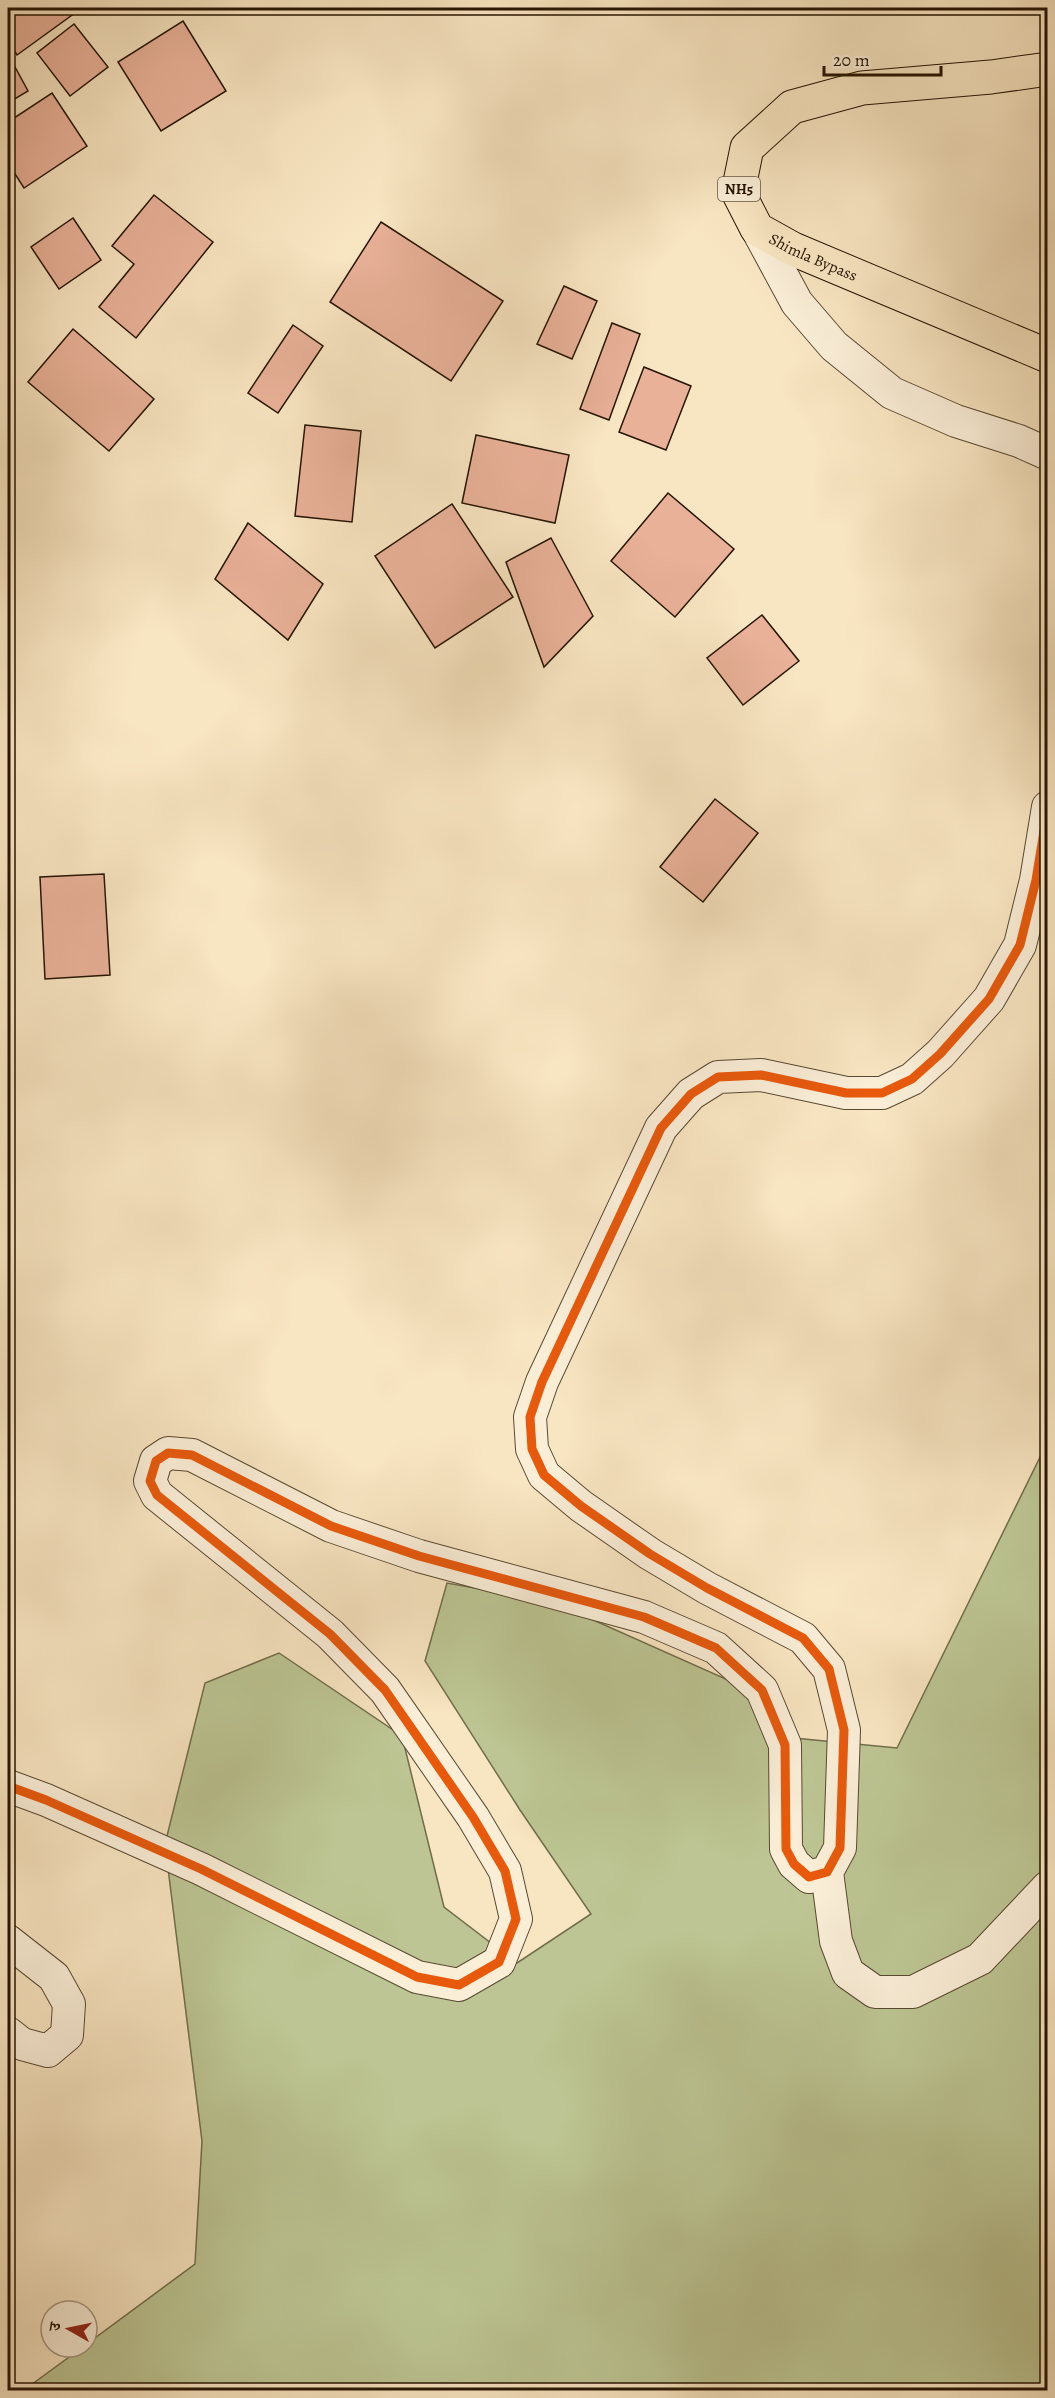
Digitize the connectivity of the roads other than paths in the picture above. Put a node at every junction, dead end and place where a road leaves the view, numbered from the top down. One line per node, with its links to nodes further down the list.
1 (1047, 69): 2 (highway, Shimla Bypass / NH5)
2 (757, 229): 3 (highway, Shimla Bypass); 4 (street)
3 (1047, 356)
4 (1047, 454)
5 (1047, 807): 7 (street)
6 (8, 1786): 7 (street)
7 (827, 1872): 8 (street)
8 (1047, 1887)
9 (8, 1941): 10 (street)
10 (8, 2033)

